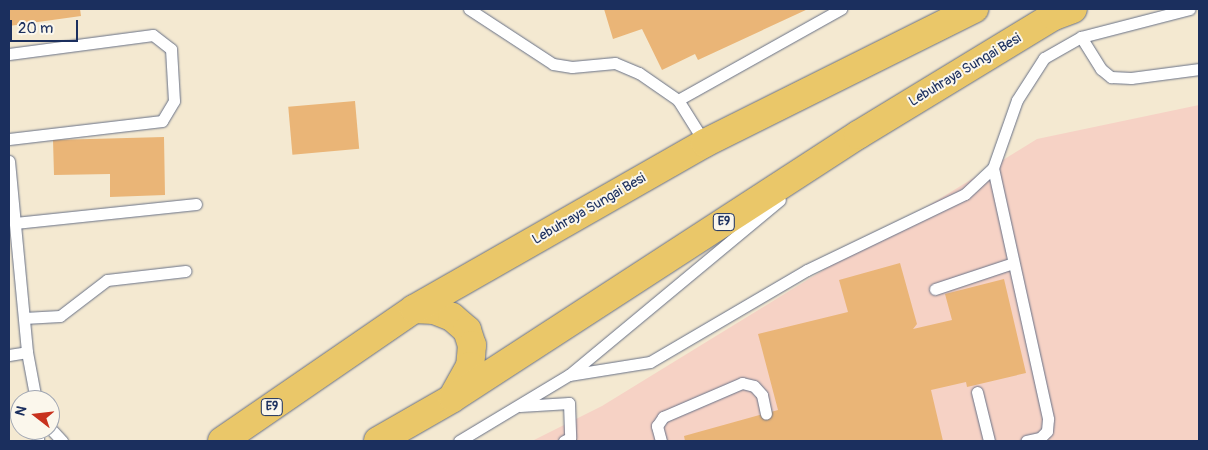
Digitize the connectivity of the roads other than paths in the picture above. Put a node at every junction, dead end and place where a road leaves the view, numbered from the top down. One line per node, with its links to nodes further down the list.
1 (469, 9): 9 (lane)
2 (841, 9): 9 (lane)
3 (974, 9): 12 (highway, Lebuhraya Sungai Besi / E9)
4 (1074, 9): 10 (highway, Lebuhraya Sungai Besi / E9)
5 (1189, 9): 6 (lane)
6 (1081, 37): 8 (lane); 14 (lane)
7 (9, 54): 11 (lane)
8 (1199, 69)
9 (678, 100): 12 (lane)
10 (858, 135): 24 (lane); 27 (highway, Lebuhraya Sungai Besi / E9)
11 (9, 139)
12 (705, 143): 20 (highway, Lebuhraya Sungai Besi / E9)
13 (9, 160): 16 (lane)
14 (993, 168): 17 (lane); 24 (lane)
15 (196, 204): 16 (lane)
16 (15, 223): 21 (lane)
17 (1013, 263): 19 (lane); 36 (lane)
18 (185, 272): 21 (lane)
19 (936, 289)
20 (414, 309): 27 (highway); 30 (highway, Lebuhraya Sungai Besi / E9)
21 (24, 318): 22 (lane)
22 (27, 352): 23 (lane); 25 (lane)
23 (9, 355)
24 (569, 375): 28 (lane)
25 (34, 390)
26 (977, 392): 35 (lane)
27 (453, 398): 31 (highway, Lebuhraya Sungai Besi / E9)
28 (516, 407): 32 (lane); 33 (lane)
29 (766, 414): 34 (lane)
30 (222, 441)
31 (378, 441)
32 (459, 441)
33 (564, 441)
34 (661, 441)
35 (989, 441)
36 (1026, 441)

